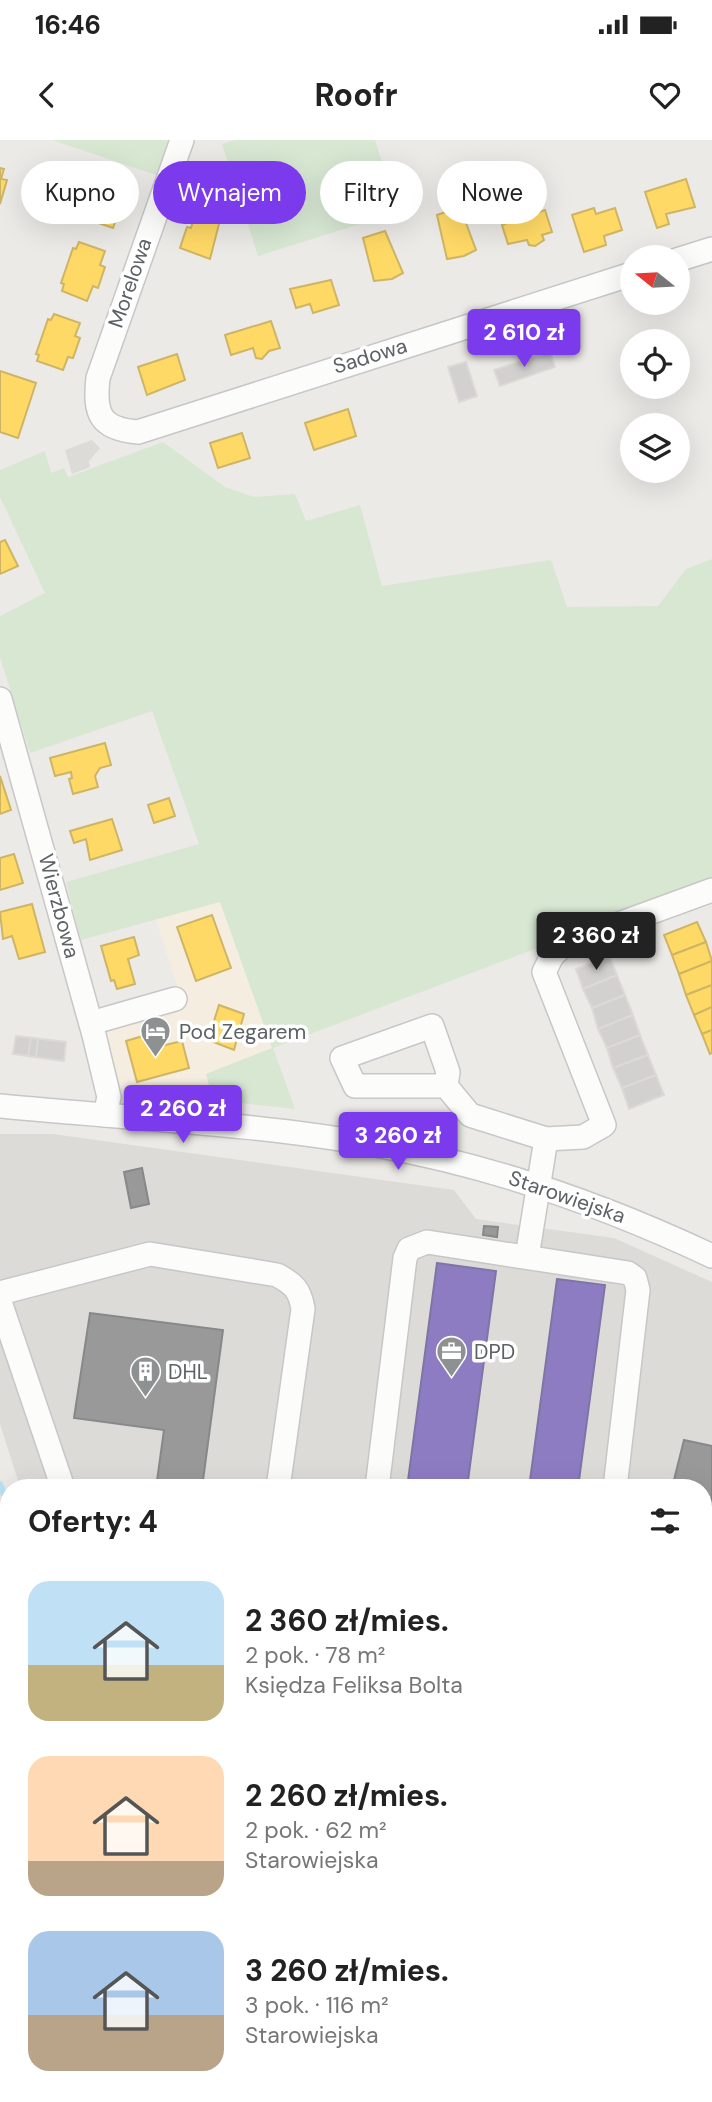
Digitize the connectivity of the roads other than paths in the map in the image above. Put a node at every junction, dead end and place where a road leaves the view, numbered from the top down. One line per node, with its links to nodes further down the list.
1 (182, 140): 5 (street, Morelowa)
2 (712, 249): 3 (street)
3 (690, 256)
4 (620, 278): 5 (street, Sadowa)
5 (109, 427)
6 (0, 699): 9 (street, Wierzbowa)
7 (712, 890): 13 (street)
8 (175, 999): 9 (street)
9 (91, 1023): 12 (street, Wierzbowa)
10 (446, 1086): 13 (street)
11 (0, 1106): 12 (street, Starowiejska)
12 (105, 1115): 14 (street, Starowiejska)
13 (546, 1139): 14 (street)
14 (537, 1185): 15 (street); 16 (street, Starowiejska)
15 (527, 1256): 21 (street); 22 (street)
16 (712, 1256)
17 (0, 1293): 20 (street)
18 (2, 1312): 19 (street)
19 (60, 1479)
20 (279, 1479)
21 (378, 1479)
22 (616, 1479)

